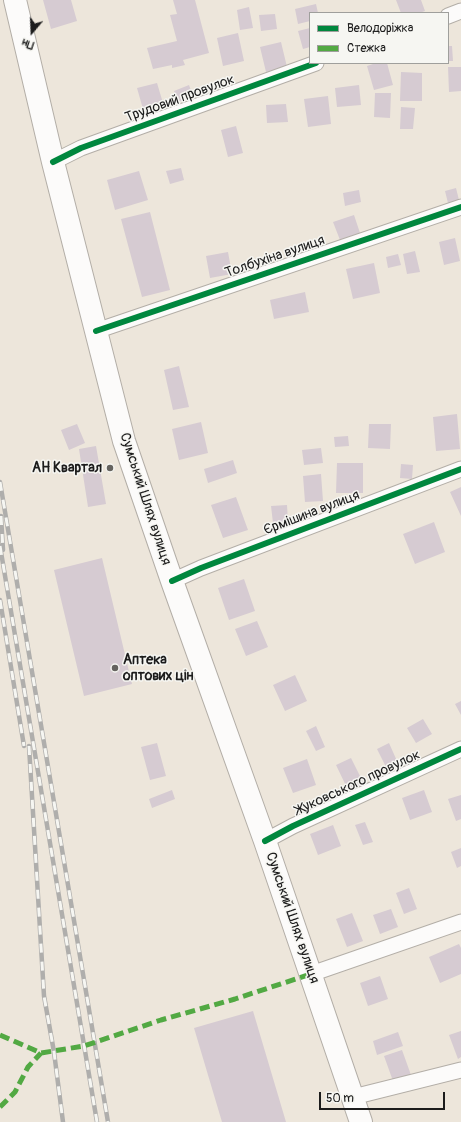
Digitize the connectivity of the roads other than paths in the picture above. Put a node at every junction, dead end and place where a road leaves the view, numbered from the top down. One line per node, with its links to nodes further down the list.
1 (14, 0): 5 (main road, Сумський Шлях вулиця)
2 (461, 11): 3 (street)
3 (449, 16)
4 (313, 64): 5 (street, Трудовий провулок)
5 (53, 162): 7 (main road, Сумський Шлях вулиця)
6 (461, 207): 7 (street, Толбухіна вулиця)
7 (96, 331): 9 (main road, Сумський Шлях вулиця)
8 (461, 469): 9 (street, Єрмішина вулиця)
9 (172, 581): 11 (main road, Сумський Шлях вулиця)
10 (461, 749): 11 (street, Жуковського провулок)
11 (265, 841): 13 (main road, Сумський Шлях вулиця)
12 (461, 922): 13 (street)
13 (311, 974): 15 (main road, Сумський Шлях вулиця)
14 (461, 1070): 15 (street)
15 (353, 1097): 16 (main road, Сумський Шлях вулиця)
16 (361, 1122)

